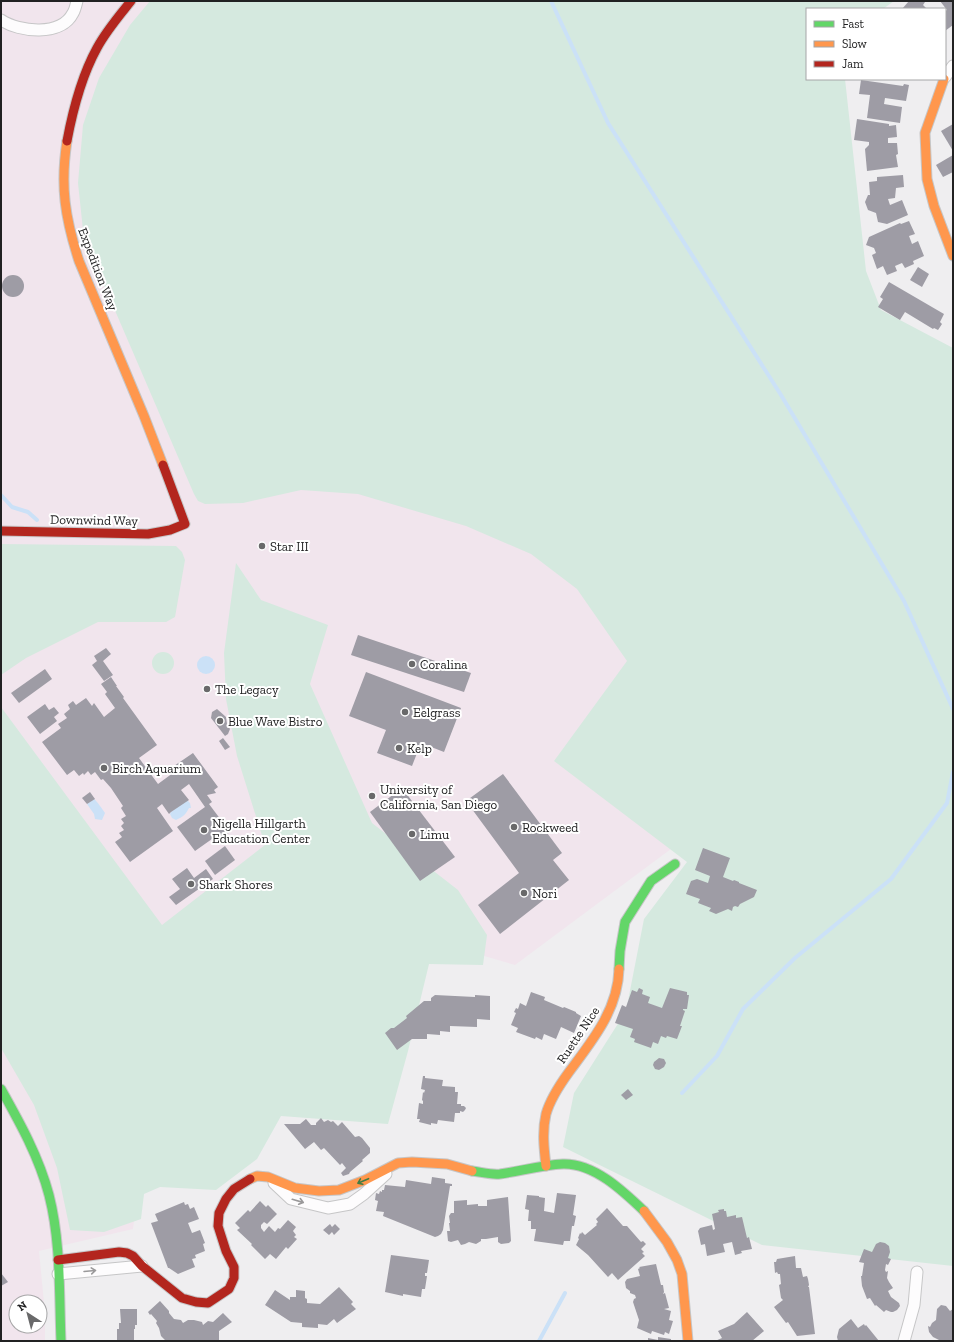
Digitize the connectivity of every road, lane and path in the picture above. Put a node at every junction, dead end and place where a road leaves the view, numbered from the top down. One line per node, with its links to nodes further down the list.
1 (77, 1): 3 (street)
2 (131, 1): 8 (street, Expedition Way)
3 (1, 20)
4 (953, 66): 5 (street)
5 (946, 75)
6 (943, 80): 7 (street)
7 (953, 256)
8 (185, 524): 9 (street, Downwind Way)
9 (1, 531)
10 (676, 864): 13 (street, Ruette Nice)
11 (1, 1089): 16 (street)
12 (398, 1163): 13 (street); 14 (street, one-way to 14); 14 (street, one-way to 12)
13 (546, 1166): 22 (street)
14 (268, 1177): 17 (street)
15 (104, 1255): 16 (street); 17 (street); 18 (street)
16 (58, 1260): 20 (street)
17 (142, 1266): 18 (street)
18 (106, 1270): 20 (street, one-way to 18)
19 (917, 1272): 23 (street)
20 (58, 1274): 21 (street)
21 (61, 1341)
22 (688, 1341)
23 (904, 1341)

